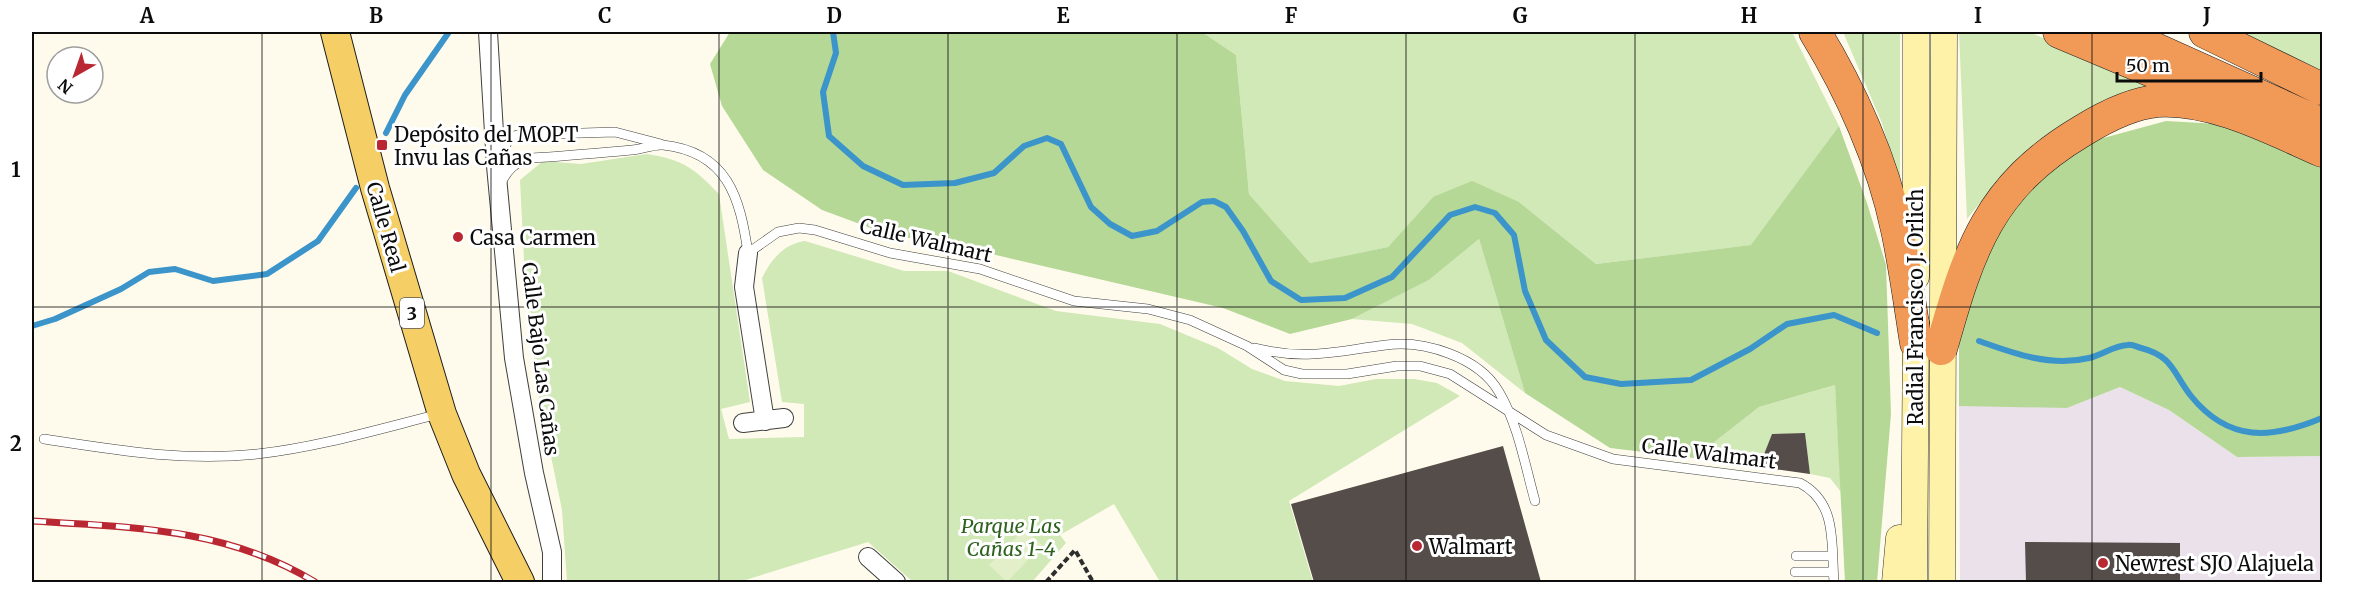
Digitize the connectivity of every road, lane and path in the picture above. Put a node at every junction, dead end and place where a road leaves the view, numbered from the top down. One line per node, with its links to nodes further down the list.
1 (335, 32): 24 (main road, Calle Real / 3)
2 (488, 32): 18 (street, Calle Bajo Las Cañas)
3 (1815, 32): 22 (highway)
4 (1916, 32): 22 (main road, Radial Francisco J. Orlich)
5 (1944, 32): 22 (main road, Radial Francisco J. Orlich)
6 (2059, 32): 15 (highway)
7 (2118, 32): 14 (highway)
8 (2159, 32): 13 (highway)
9 (2205, 32): 11 (highway)
10 (2218, 32): 11 (highway)
11 (2267, 61): 12 (highway)
12 (2322, 89)
13 (2322, 104)
14 (2322, 124)
15 (2322, 141)
16 (661, 144): 18 (lane); 19 (lane); 20 (lane)
17 (2322, 151): 22 (highway)
18 (496, 166): 19 (street, Calle Bajo Las Cañas)
19 (499, 187): 37 (street, Calle Bajo Las Cañas)
20 (748, 253): 21 (lane, Calle Walmart); 27 (street)
21 (1247, 346): 25 (lane, Calle Walmart); 25 (lane, Calle Walmart)
22 (1929, 346): 23 (main road, Radial Francisco J. Orlich); 44 (main road, Radial Francisco J. Orlich)
23 (1915, 389): 42 (main road); 43 (main road, Radial Francisco J. Orlich)
24 (442, 414): 29 (lane); 36 (main road, Calle Real / 3)
25 (1510, 414): 30 (lane); 33 (lane, Calle Walmart)
26 (784, 418): 27 (street)
27 (765, 421): 28 (street)
28 (743, 423)
29 (44, 440)
30 (1535, 501)
31 (868, 556): 38 (street)
32 (1796, 556): 33 (lane)
33 (1832, 556): 35 (lane, Calle Walmart)
34 (1795, 572): 35 (lane)
35 (1833, 572): 41 (lane, Calle Walmart)
36 (520, 582)
37 (552, 582)
38 (896, 582)
39 (1046, 582): 40 (path)
40 (1093, 582)
41 (1834, 582)
42 (1895, 582)
43 (1914, 582)
44 (1941, 582)

